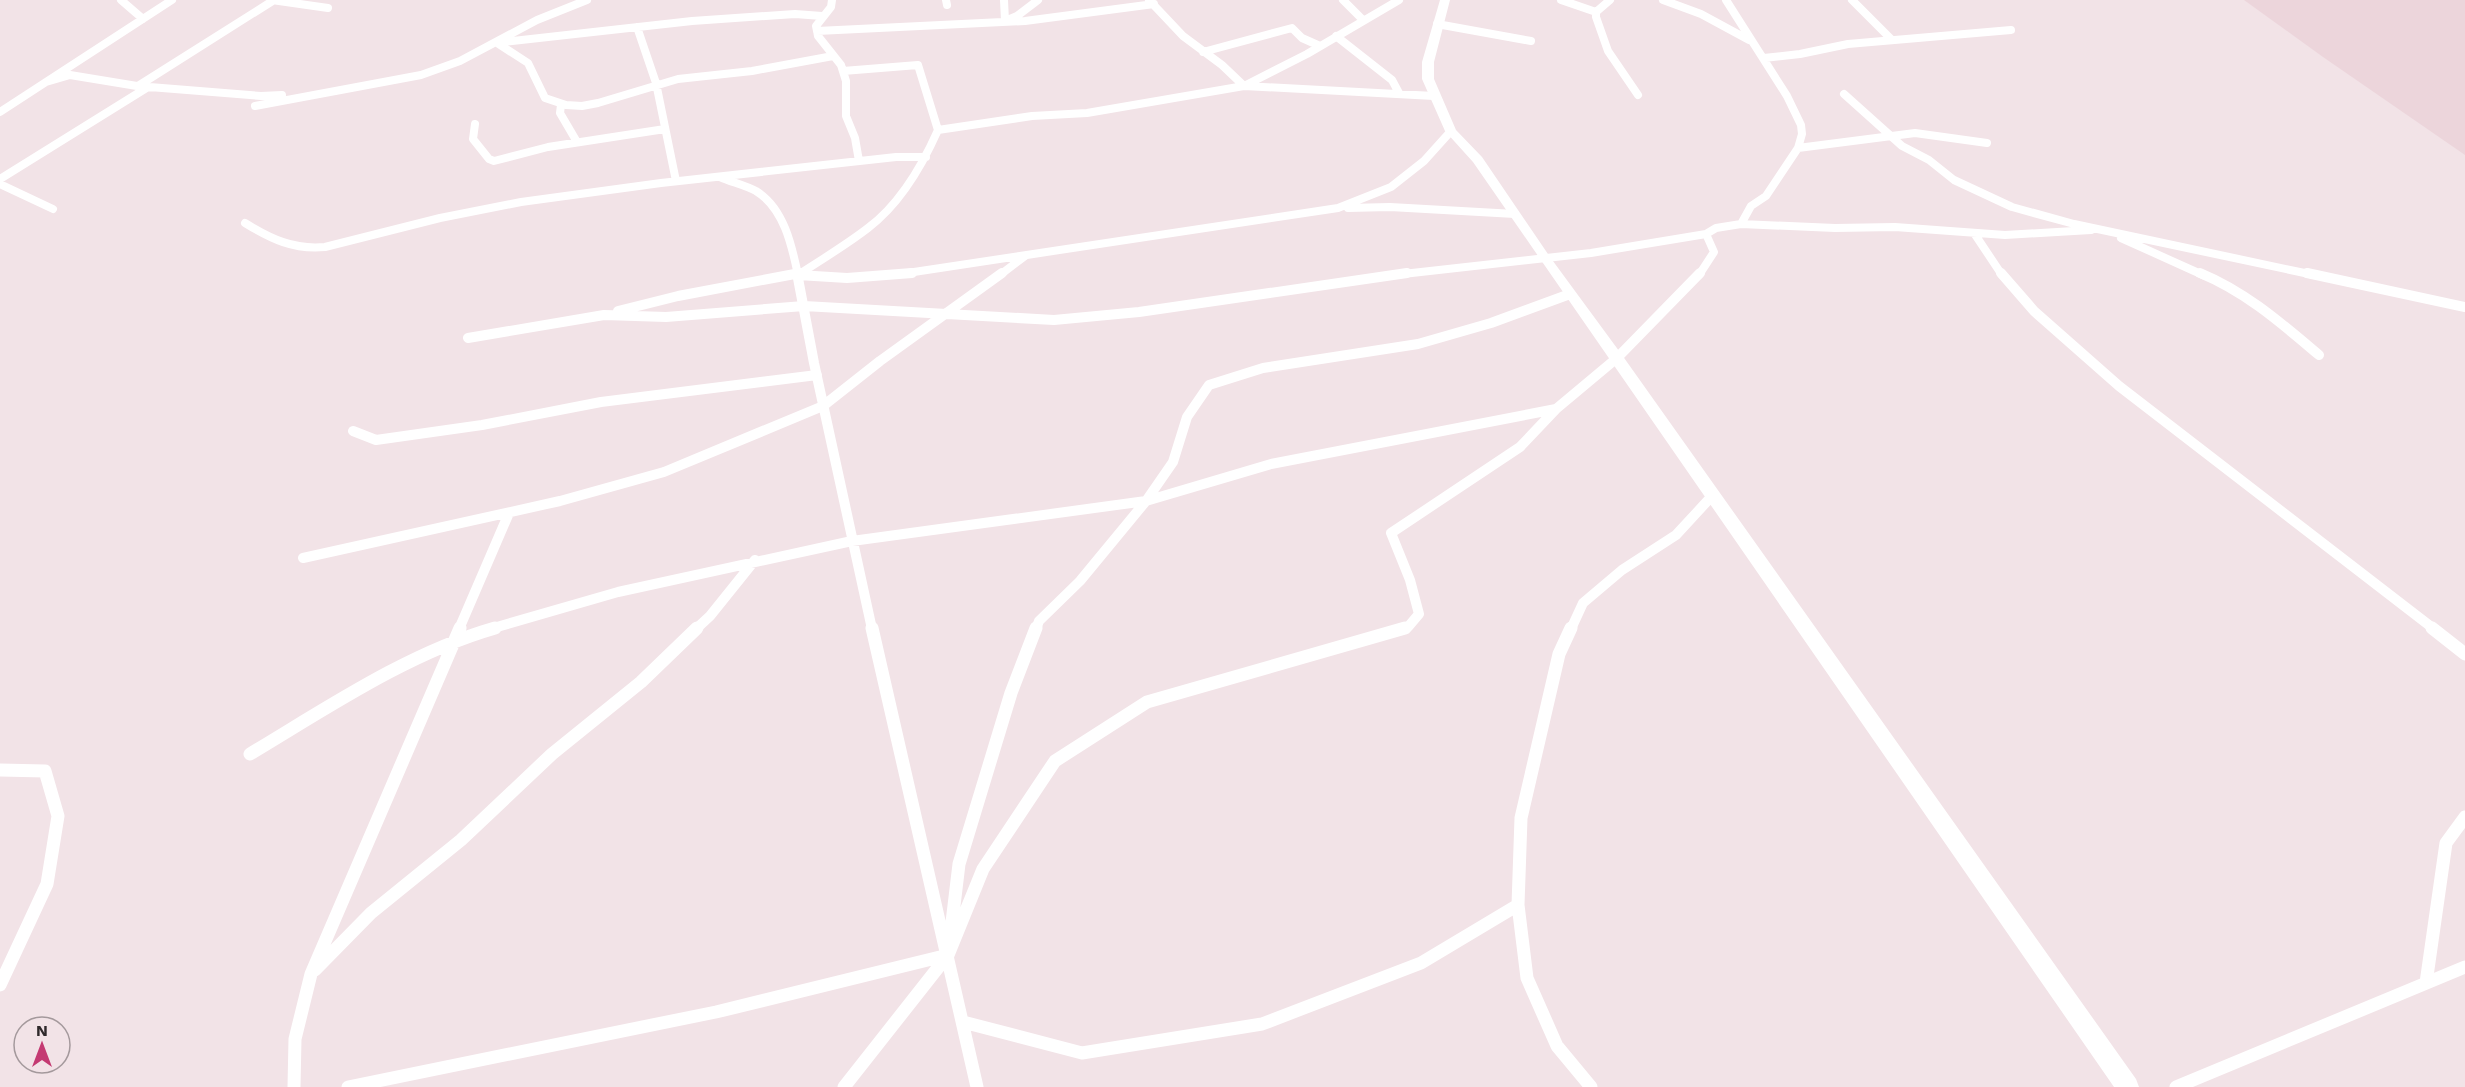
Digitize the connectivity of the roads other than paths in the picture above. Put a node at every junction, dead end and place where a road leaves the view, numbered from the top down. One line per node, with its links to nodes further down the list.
1 (121, 0): 21 (street)
2 (172, 0): 21 (street)
3 (273, 0): 16 (street); 37 (street)
4 (587, 0): 31 (street)
5 (832, 0): 20 (street)
6 (1004, 0): 23 (street)
7 (1038, 0): 23 (street)
8 (1343, 0): 22 (street)
9 (1399, 0): 22 (street)
10 (1445, 0): 24 (main road)
11 (1561, 0): 19 (street)
12 (1610, 0): 19 (street)
13 (1663, 0): 33 (street)
14 (1726, 0): 33 (street)
15 (1852, 0): 29 (street)
16 (309, 2): 18 (street)
17 (1151, 2): 23 (street); 34 (street)
18 (328, 8)
19 (1596, 12): 51 (street)
20 (822, 16): 25 (street); 27 (street)
21 (143, 19): 38 (street)
22 (1363, 20): 28 (street)
23 (1005, 21): 27 (street)
24 (1437, 24): 30 (street); 52 (main road)
25 (637, 27): 31 (street); 43 (street)
26 (2011, 30): 29 (street)
27 (817, 31): 35 (street)
28 (1336, 36): 32 (street); 49 (street)
29 (1891, 39): 36 (street)
30 (1531, 41)
31 (497, 43): 48 (street); 53 (street)
32 (1320, 46): 34 (street); 45 (street)
33 (1756, 46): 36 (street)
34 (1203, 52): 45 (street)
35 (833, 56): 39 (street); 43 (street)
36 (1764, 58): 64 (street)
37 (176, 64): 40 (street); 46 (street)
38 (71, 66): 41 (street); 42 (street)
39 (843, 70): 59 (street); 66 (street)
40 (172, 72)
41 (70, 75): 42 (street); 44 (street)
42 (46, 82): 55 (street)
43 (656, 83): 53 (street); 58 (street)
44 (126, 85): 46 (street); 56 (street)
45 (1244, 86): 49 (street); 59 (street)
46 (137, 87): 47 (street)
47 (148, 87): 48 (street); 56 (street)
48 (319, 93): 54 (street)
49 (1399, 93): 52 (street)
50 (1844, 94): 61 (street)
51 (1638, 95)
52 (1434, 96): 60 (main road)
53 (561, 105): 62 (street)
54 (255, 106)
55 (0, 112)
56 (95, 121): 68 (street)
57 (475, 124): 62 (street)
58 (665, 129): 62 (street); 69 (street)
59 (938, 130): 65 (street)
60 (1451, 131): 71 (street); 73 (main road)
61 (1888, 135): 63 (street); 64 (street); 76 (street)
62 (577, 142)
63 (1987, 143)
64 (1798, 148): 75 (street)
65 (926, 157): 66 (street); 81 (street)
66 (860, 161): 67 (street)
67 (720, 177): 69 (street); 81 (street)
68 (0, 179)
69 (675, 181): 74 (street)
70 (0, 184): 72 (street)
71 (1338, 208): 73 (street); 79 (street)
72 (53, 209)
73 (1515, 214): 80 (main road)
74 (245, 223)
75 (1741, 224): 77 (street); 78 (street)
76 (2100, 229): 77 (street); 84 (street); 88 (street)
77 (1974, 233): 101 (street)
78 (1706, 234): 80 (street); 89 (street)
79 (1025, 256): 81 (street); 86 (street)
80 (1545, 259): 82 (main road); 86 (street)
81 (798, 275): 83 (street); 85 (street)
82 (1570, 294): 89 (main road); 95 (street)
83 (804, 306): 85 (street); 86 (street); 90 (street)
84 (2465, 307)
85 (604, 315): 87 (street)
86 (947, 315): 91 (street)
87 (468, 338)
88 (2319, 355)
89 (1617, 358): 92 (street); 94 (main road)
90 (817, 375): 91 (street); 93 (street)
91 (823, 406): 96 (street); 97 (street)
92 (1556, 409): 95 (street); 106 (street)
93 (353, 431)
94 (1712, 496): 105 (street); 117 (main road)
95 (1146, 501): 97 (street); 106 (street)
96 (510, 513): 98 (street); 100 (street)
97 (852, 541): 99 (street); 106 (street)
98 (303, 558)
99 (755, 560): 100 (street); 108 (street)
100 (457, 639): 102 (street); 108 (street)
101 (2465, 654)
102 (250, 754)
103 (0, 770): 110 (street)
104 (2465, 817): 109 (street)
105 (1518, 905): 111 (street); 116 (street)
106 (948, 955): 111 (street); 113 (street); 114 (street)
107 (2465, 967): 109 (street)
108 (311, 974): 112 (street)
109 (2426, 983): 118 (street)
110 (0, 985)
111 (963, 1022): 115 (street)
112 (294, 1087)
113 (348, 1087)
114 (844, 1087)
115 (977, 1087)
116 (1590, 1087)
117 (2128, 1087)
118 (2176, 1087)

